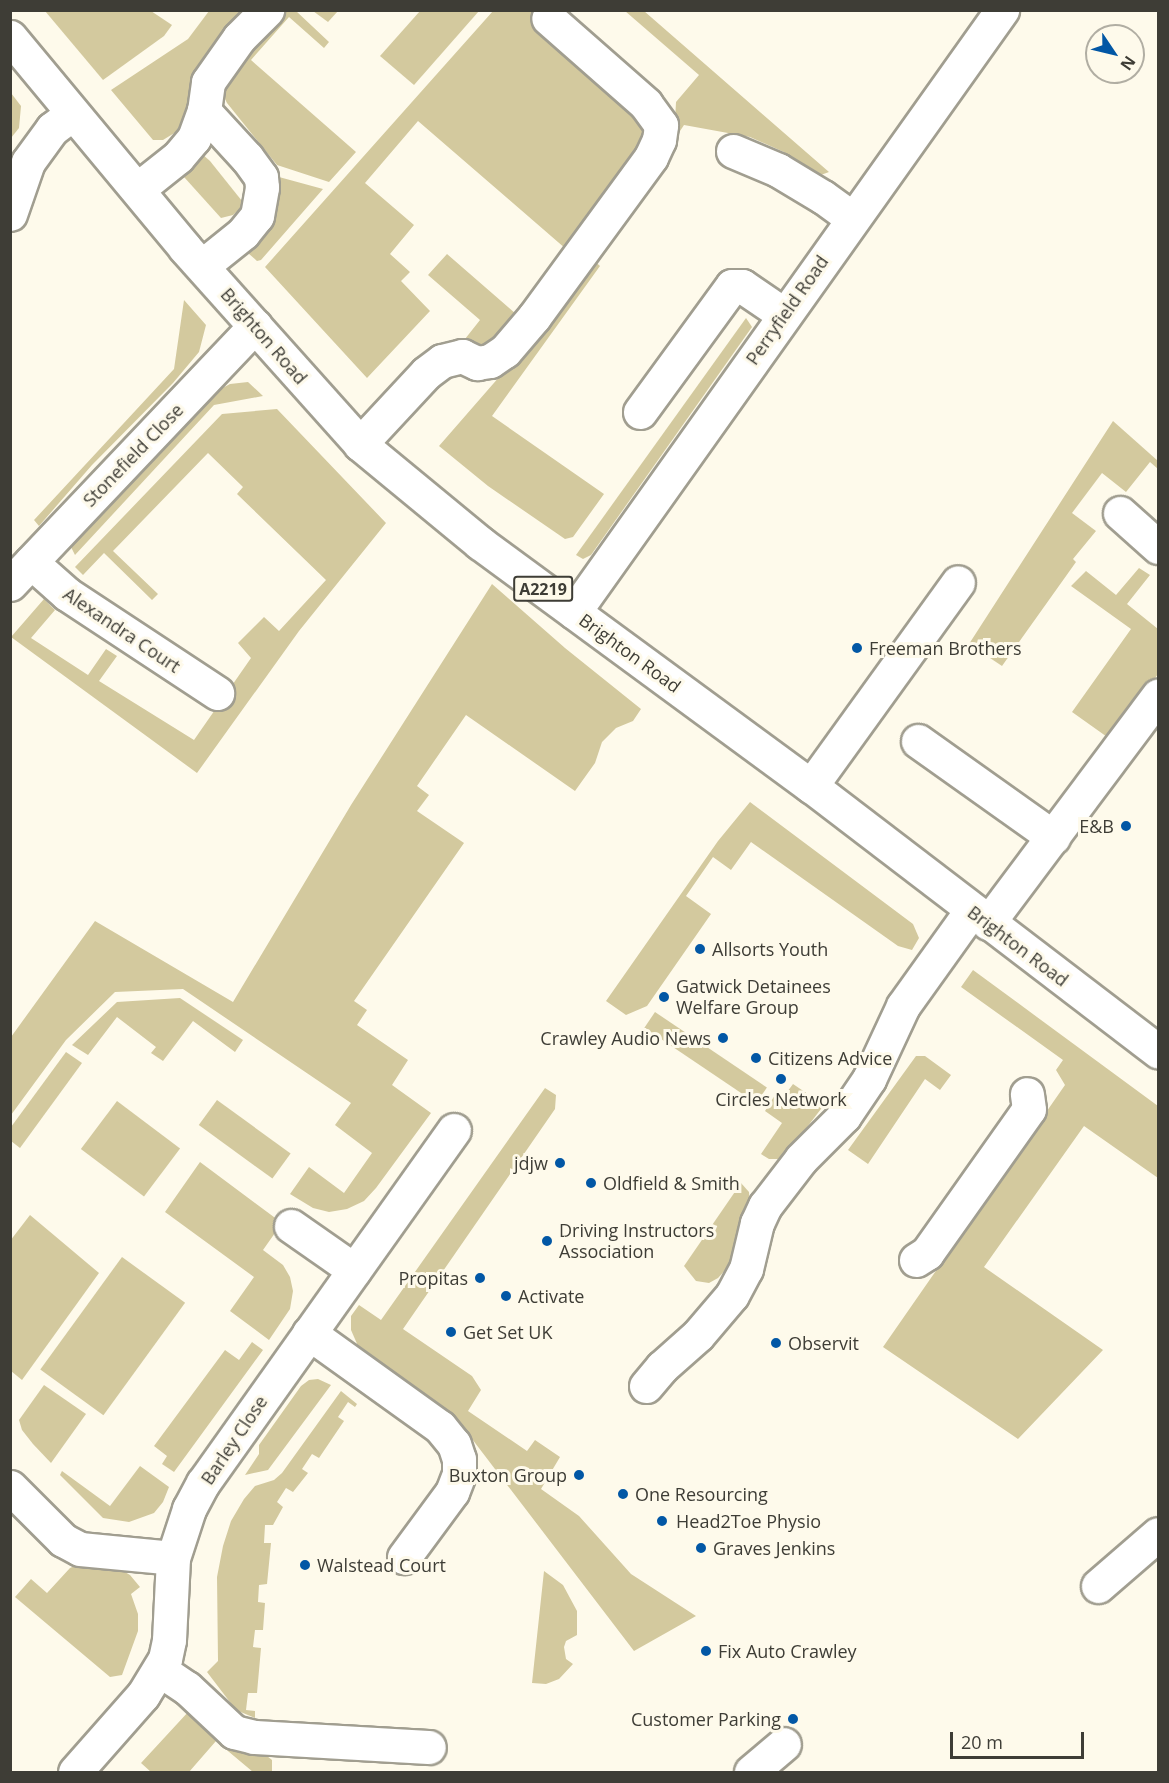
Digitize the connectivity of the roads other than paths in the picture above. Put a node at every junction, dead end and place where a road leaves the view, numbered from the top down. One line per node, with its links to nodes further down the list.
1 (267, 10): 5 (street)
2 (1002, 10): 10 (street, Perryfield Road)
3 (548, 18): 15 (street)
4 (10, 38): 6 (street, Brighton Road / A2219)
5 (204, 111): 8 (street); 11 (street)
6 (72, 114): 8 (street, Brighton Road / A2219); 9 (street)
7 (733, 151): 10 (street)
8 (139, 188): 11 (street, Brighton Road / A2219)
9 (10, 214)
10 (852, 218): 12 (street, Perryfield Road)
11 (202, 266): 13 (street, Brighton Road / A2219)
12 (783, 314): 14 (street); 20 (street, Perryfield Road)
13 (255, 326): 15 (street, Brighton Road / A2219); 18 (street, Stonefield Close)
14 (640, 412)
15 (360, 444): 20 (street, Brighton Road / A2219)
16 (1120, 513): 17 (street)
17 (1158, 547)
18 (19, 567): 21 (street, Alexandra Court)
19 (958, 582): 24 (street)
20 (574, 612): 24 (street, Brighton Road / A2219)
21 (217, 693)
22 (1158, 696): 25 (street)
23 (918, 741): 25 (street)
24 (812, 786): 26 (street, Brighton Road / A2219)
25 (1053, 837): 26 (street)
26 (980, 917): 27 (street, Brighton Road / A2219); 34 (street)
27 (1158, 1052)
28 (1027, 1094): 31 (street)
29 (454, 1130): 32 (street, Barley Close)
30 (291, 1227): 32 (street)
31 (916, 1260)
32 (354, 1270): 33 (street, Barley Close)
33 (309, 1333): 37 (street); 38 (street, Barley Close)
34 (646, 1386)
35 (10, 1487): 38 (street)
36 (1158, 1534): 39 (street)
37 (404, 1557)
38 (173, 1558): 40 (street, Barley Close)
39 (1098, 1586)
40 (160, 1670): 42 (street); 43 (street, Barley Close)
41 (784, 1744): 44 (street)
42 (429, 1747)
43 (75, 1773)
44 (751, 1773)

